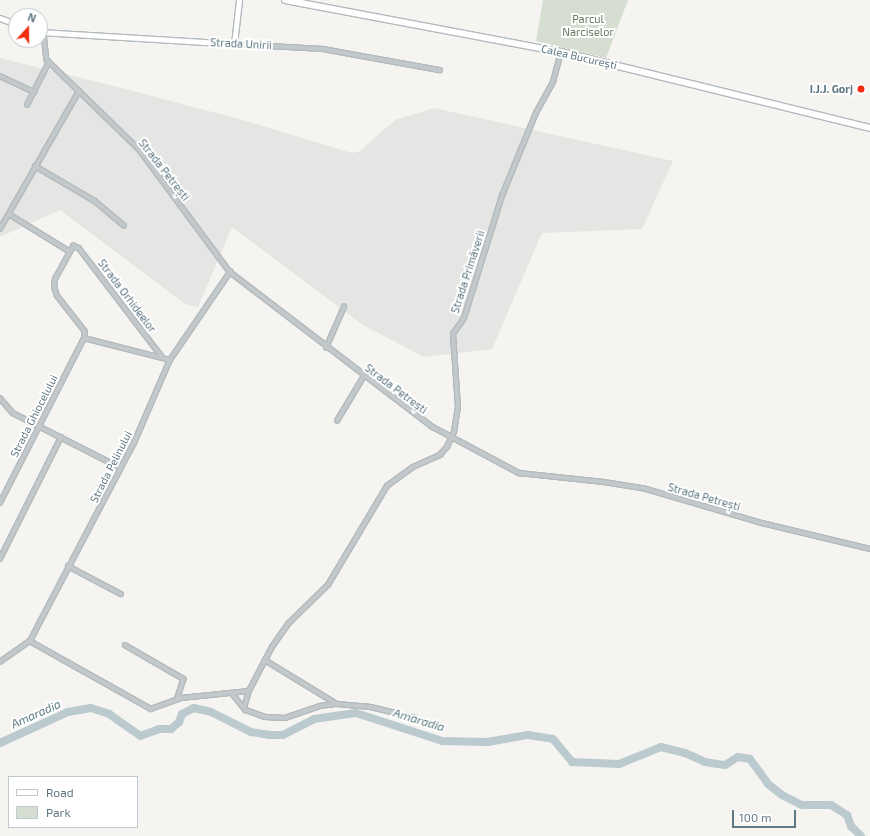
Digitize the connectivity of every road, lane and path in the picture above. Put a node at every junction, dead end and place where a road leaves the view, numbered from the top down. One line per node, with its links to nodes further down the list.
1 (235, 0): 4 (main road)
2 (240, 0): 4 (main road)
3 (285, 0): 8 (main road, Calea București)
4 (238, 8): 6 (main road)
5 (48, 33): 6 (main road, Strada Unirii)
6 (234, 44): 10 (street, Strada Unirii)
7 (44, 48): 9 (street)
8 (561, 52): 15 (main road, Calea București); 32 (street, Strada Primăverii)
9 (49, 62): 12 (street, Strada Petrești); 13 (street)
10 (440, 70)
11 (0, 76): 13 (street)
12 (79, 91): 16 (street); 21 (street, Strada Petrești)
13 (34, 92): 14 (street)
14 (27, 105)
15 (870, 128)
16 (36, 166): 17 (street); 18 (street)
17 (9, 214): 19 (street); 20 (street)
18 (124, 226)
19 (0, 229)
20 (69, 251): 23 (street); 25 (street, Strada Orhideelor)
21 (230, 272): 24 (street, Strada Petrești); 26 (street, Strada Pelinului)
22 (344, 307): 24 (street)
23 (84, 338): 25 (street); 30 (street, Strada Ghiocelului)
24 (326, 348): 27 (street, Strada Petrești)
25 (164, 358): 26 (street)
26 (170, 360): 33 (street, Strada Pelinului)
27 (364, 376): 29 (street); 32 (street, Strada Petrești)
28 (0, 398): 30 (street)
29 (337, 421)
30 (39, 425): 31 (street); 34 (street, Strada Ghiocelului)
31 (61, 437): 33 (street); 36 (street)
32 (451, 438): 35 (street, Strada Petrești); 41 (street, Strada Primăverii)
33 (121, 468): 37 (street, Strada Pelinului)
34 (0, 503)
35 (870, 549)
36 (0, 558)
37 (68, 566): 38 (street); 39 (street, Strada Pelinului)
38 (121, 594)
39 (30, 641): 42 (street, Strada Pelinului); 45 (street)
40 (125, 645): 45 (street)
41 (265, 660): 43 (street, Strada Primăverii); 46 (street)
42 (0, 662)
43 (249, 691): 44 (street); 47 (street, Strada Primăverii)
44 (231, 692): 45 (street); 47 (street)
45 (176, 700)
46 (337, 704): 47 (street); 48 (street)
47 (244, 708)
48 (416, 718)

